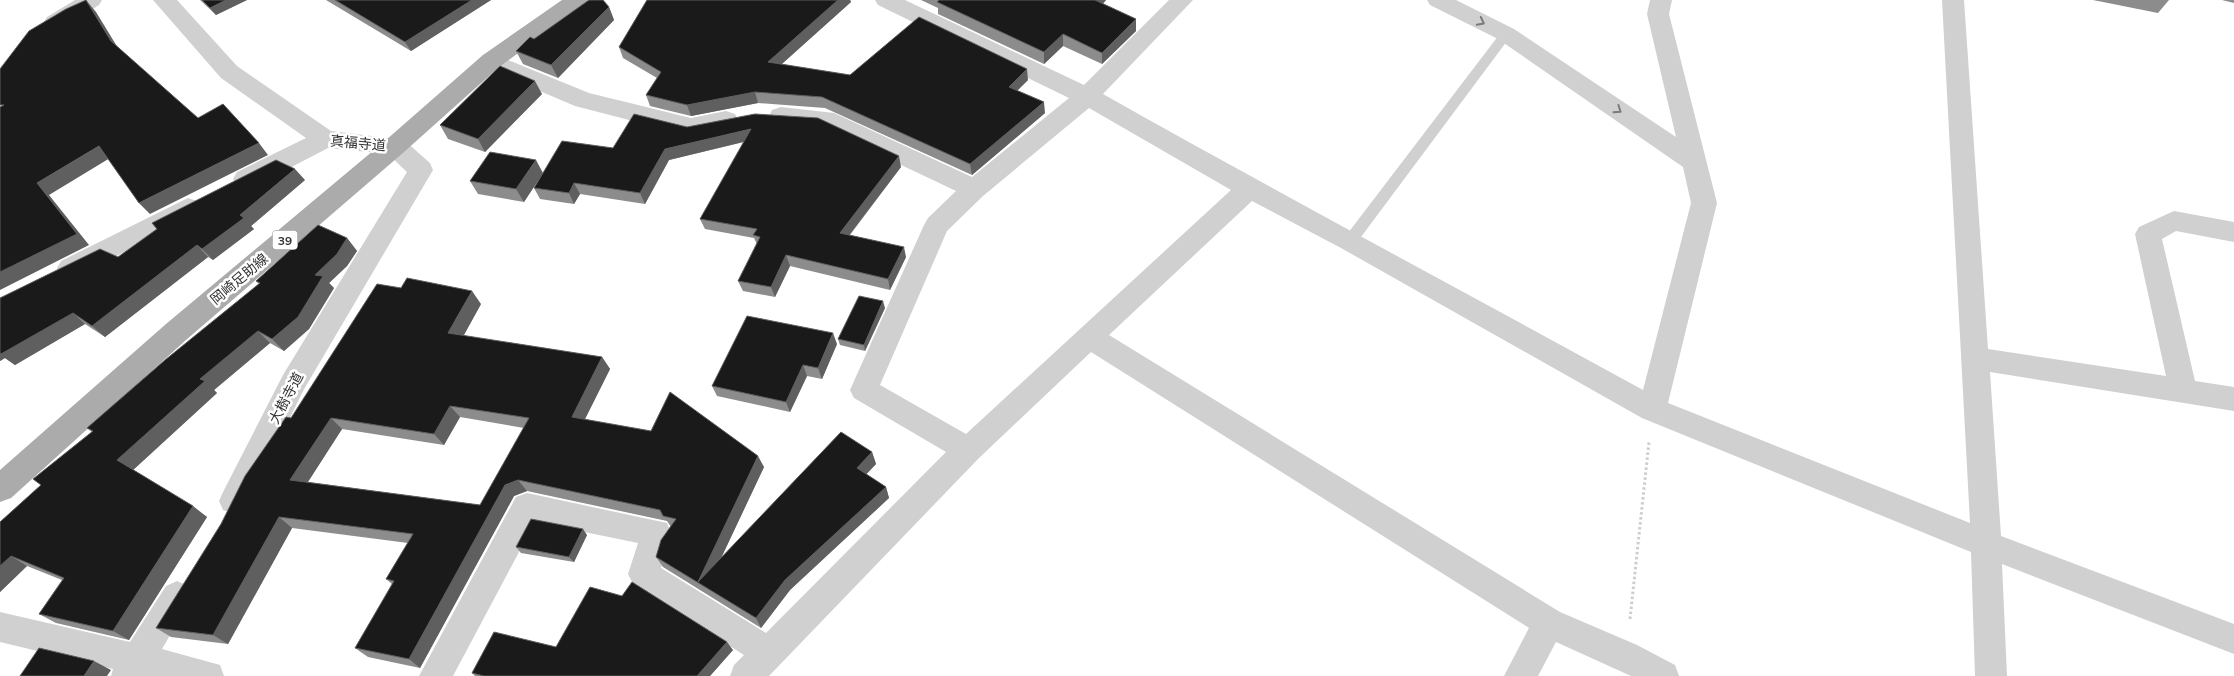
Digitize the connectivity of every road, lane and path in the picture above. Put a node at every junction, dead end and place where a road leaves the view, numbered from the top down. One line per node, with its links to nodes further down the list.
1 (91, 0): 9 (street)
2 (164, 0): 13 (street)
3 (577, 0): 11 (main road, 岡崎足助線 / 39)
4 (1182, 0): 12 (street)
5 (1439, 0): 10 (street, one-way to 10)
6 (1661, 0): 15 (street)
7 (1953, 0): 22 (street)
8 (895, 2): 12 (street)
9 (40, 31)
10 (1506, 34): 15 (street, one-way to 15); 19 (lane)
11 (491, 61): 14 (main road, 岡崎足助線 / 39); 17 (street)
12 (1088, 96): 16 (street); 17 (street)
13 (325, 139): 14 (street, 真福寺道); 20 (street, 真福寺道)
14 (395, 146): 27 (main road, 岡崎足助線 / 39); 28 (street, 大樹寺道)
15 (1694, 162): 25 (street)
16 (1249, 188): 19 (street); 21 (street)
17 (974, 189): 26 (street)
18 (2234, 232): 23 (street)
19 (1350, 241): 25 (street)
20 (53, 278)
21 (1089, 337): 26 (street); 31 (street)
22 (1975, 358): 23 (street); 29 (street)
23 (2183, 390): 24 (street)
24 (2234, 399)
25 (1652, 409): 29 (street); 35 (path)
26 (968, 450): 34 (street)
27 (0, 489)
28 (222, 524)
29 (1986, 544): 33 (street); 42 (street)
30 (192, 572): 36 (street)
31 (1548, 623): 35 (street); 40 (street)
32 (0, 627): 36 (street)
33 (2234, 639)
34 (770, 653): 38 (street); 39 (street)
35 (1626, 656): 41 (street)
36 (132, 668): 37 (street)
37 (208, 676)
38 (435, 676)
39 (746, 676)
40 (1520, 676)
41 (1663, 676)
42 (1991, 676)

